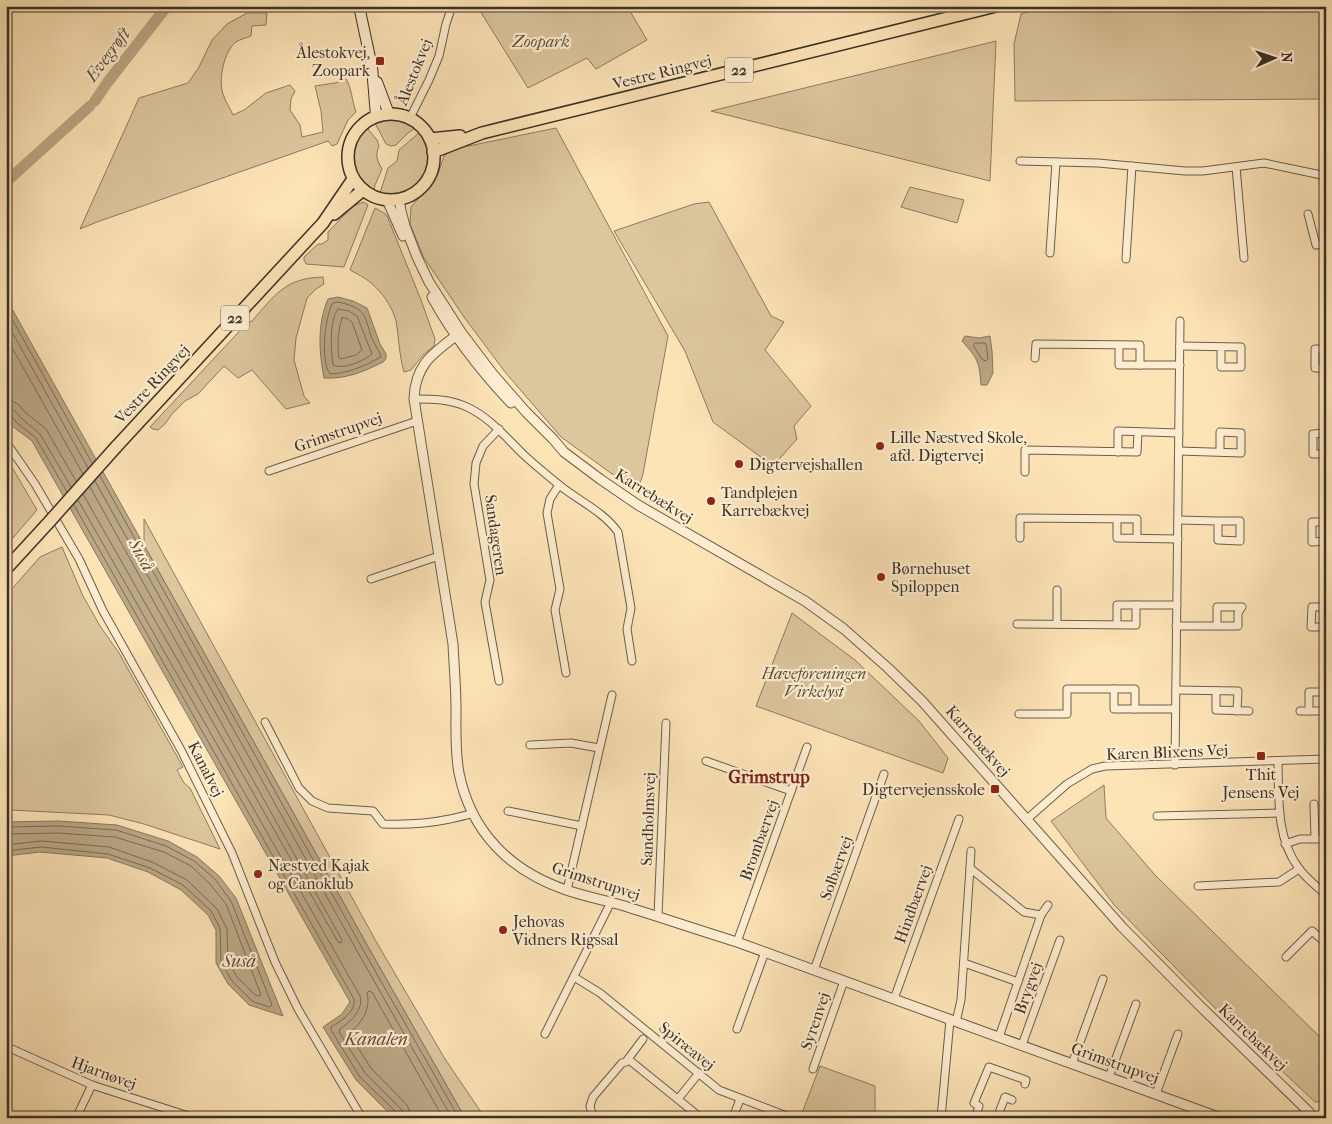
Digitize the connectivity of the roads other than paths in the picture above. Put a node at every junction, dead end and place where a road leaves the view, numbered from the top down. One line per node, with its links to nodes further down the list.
1 (359, 6): 4 (main road)
2 (452, 6): 7 (street, Ålestokvej)
3 (996, 6): 8 (main road, Vestre Ringvej / 22)
4 (372, 67): 5 (main road); 6 (main road)
5 (390, 114): 6 (main road); 7 (main road)
6 (376, 116): 16 (main road)
7 (410, 118): 9 (main road)
8 (482, 133): 9 (main road, Vestre Ringvej / 22); 10 (main road, Vestre Ringvej / 22)
9 (430, 139): 10 (main road)
10 (434, 152): 18 (main road)
11 (1020, 161): 12 (street)
12 (1056, 162): 13 (street); 23 (street)
13 (1132, 166): 14 (street); 25 (street)
14 (1236, 167): 15 (street); 24 (street)
15 (1326, 176)
16 (353, 179): 17 (main road); 21 (main road, Vestre Ringvej / 22)
17 (363, 190): 19 (main road); 21 (main road, Vestre Ringvej / 22)
18 (399, 199): 19 (main road); 27 (street, Karrebækvej)
19 (387, 200): 27 (street, Karrebækvej)
20 (1308, 214): 22 (street)
21 (323, 223): 60 (main road, Vestre Ringvej / 22, bridge)
22 (1326, 243)
23 (1050, 253)
24 (1244, 258)
25 (1126, 259)
26 (1180, 321): 29 (street)
27 (458, 334): 36 (street, Grimstrupvej); 44 (street, Karrebækvej); 44 (street, Karrebækvej)
28 (1119, 345): 32 (street); 33 (street); 33 (street)
29 (1180, 346): 30 (street); 34 (street)
30 (1221, 347)
31 (1326, 349): 35 (street)
32 (1036, 358)
33 (1140, 365): 34 (street)
34 (1180, 365): 40 (street)
35 (1326, 368)
36 (414, 398): 37 (street, Grimstrupvej); 38 (street)
37 (417, 421): 48 (street, Grimstrupvej); 59 (street, Grimstrupvej)
38 (498, 429): 50 (street); 74 (street, Sandageren)
39 (1138, 432): 40 (street); 45 (street); 45 (street)
40 (1179, 432): 43 (street)
41 (1326, 434): 47 (street)
42 (6, 442): 154 (street, Kanalvej)
43 (1179, 451): 46 (street); 52 (street)
44 (564, 452): 105 (street, Karrebækvej)
45 (1118, 452): 49 (street)
46 (1220, 452)
47 (1326, 454)
48 (270, 471)
49 (1025, 472)
50 (559, 485): 72 (street); 73 (street)
51 (1117, 519): 55 (street); 56 (street); 56 (street)
52 (1178, 520): 53 (street); 57 (street)
53 (1218, 521)
54 (1326, 522): 58 (street)
55 (1020, 538)
56 (1137, 538): 57 (street)
57 (1178, 539): 64 (street)
58 (1326, 542)
59 (440, 556): 61 (street); 101 (street, Grimstrupvej)
60 (6, 569)
61 (371, 579)
62 (1057, 590): 67 (street)
63 (1136, 605): 64 (street); 68 (street); 68 (street)
64 (1177, 605): 69 (street)
65 (1326, 608): 71 (street)
66 (1017, 624): 67 (street)
67 (1058, 624): 68 (street)
68 (1117, 624)
69 (1176, 626): 70 (street); 76 (street)
70 (1217, 626)
71 (1326, 627)
72 (632, 661)
73 (566, 673)
74 (499, 681)
75 (1114, 689): 80 (street); 80 (street); 87 (street)
76 (1176, 690): 77 (street); 81 (street)
77 (1216, 691): 82 (street); 82 (street)
78 (1326, 692): 85 (street)
79 (612, 695): 92 (street)
80 (1135, 709): 81 (street)
81 (1175, 709): 96 (street)
82 (1237, 711): 83 (street)
83 (1249, 711)
84 (1300, 711): 85 (street)
85 (1309, 711): 86 (street)
86 (1326, 711)
87 (1019, 714)
88 (265, 722): 101 (street)
89 (666, 723): 118 (street, Sandholmsvej)
90 (530, 745): 92 (street)
91 (807, 747): 98 (street, Brombærvej)
92 (599, 748): 106 (street)
93 (1326, 759): 95 (street, Karen Blixens Vej)
94 (706, 761): 98 (street)
95 (1278, 762): 96 (street, Karen Blixens Vej); 102 (street)
96 (1175, 765): 105 (street, Karen Blixens Vej)
97 (884, 774): 126 (street, Solbærvej)
98 (791, 791): 121 (street, Brombærvej)
99 (1314, 804): 107 (street)
100 (508, 810): 106 (street)
101 (473, 813): 114 (street, Grimstrupvej)
102 (1280, 813): 103 (street); 109 (street)
103 (1157, 816)
104 (958, 818): 131 (street, Hindbærvej)
105 (1026, 820): 163 (street, Karrebækvej)
106 (582, 826): 114 (street)
107 (1315, 838): 108 (street); 109 (street)
108 (1326, 839)
109 (1285, 844): 112 (street)
110 (971, 851): 111 (street)
111 (970, 868): 119 (street); 125 (street)
112 (1299, 869): 113 (street); 115 (street)
113 (1198, 886)
114 (567, 890): 116 (street, Grimstrupvej)
115 (1326, 895)
116 (611, 902): 118 (street, Grimstrupvej); 127 (street)
117 (1048, 905): 119 (street)
118 (658, 916): 121 (street, Grimstrupvej)
119 (1041, 916): 130 (street)
120 (1060, 940): 139 (street, Brygvej)
121 (737, 942): 123 (street, Grimstrupvej)
122 (1326, 944): 124 (street)
123 (765, 952): 126 (street, Grimstrupvej); 134 (street)
124 (1286, 957)
125 (964, 963): 130 (street); 133 (street)
126 (814, 970): 129 (street, Grimstrupvej)
127 (574, 976): 135 (street); 144 (street, Spiræavej)
128 (1103, 979): 142 (street)
129 (844, 981): 131 (street, Grimstrupvej); 143 (street, Syrenvej)
130 (1018, 982): 137 (street)
131 (894, 999): 133 (street, Grimstrupvej)
132 (1136, 1004): 145 (street)
133 (953, 1021): 137 (street, Grimstrupvej); 159 (street)
134 (738, 1029)
135 (545, 1034)
136 (1178, 1034): 148 (street)
137 (999, 1037): 139 (street, Grimstrupvej)
138 (643, 1039): 141 (street)
139 (1022, 1046): 142 (street, Grimstrupvej)
140 (6, 1049): 147 (street, Hjarnøvej)
141 (628, 1059): 149 (street); 155 (street)
142 (1072, 1064): 145 (street, Grimstrupvej)
143 (813, 1069)
144 (699, 1073): 149 (street); 150 (street, Spiræavej)
145 (1109, 1077): 148 (street, Grimstrupvej)
146 (1025, 1084): 160 (street)
147 (92, 1085): 152 (street); 153 (street, Hjarnøvej)
148 (1156, 1094): 162 (street, Grimstrupvej)
149 (678, 1099): 156 (street)
150 (740, 1099): 157 (street); 158 (street, Spiræavej)
151 (1012, 1100): 161 (street)
152 (76, 1118)
153 (195, 1118)
154 (362, 1118)
155 (593, 1118)
156 (700, 1118)
157 (733, 1118)
158 (792, 1118)
159 (941, 1118)
160 (975, 1118)
161 (997, 1118)
162 (1221, 1118)
163 (1313, 1118)

